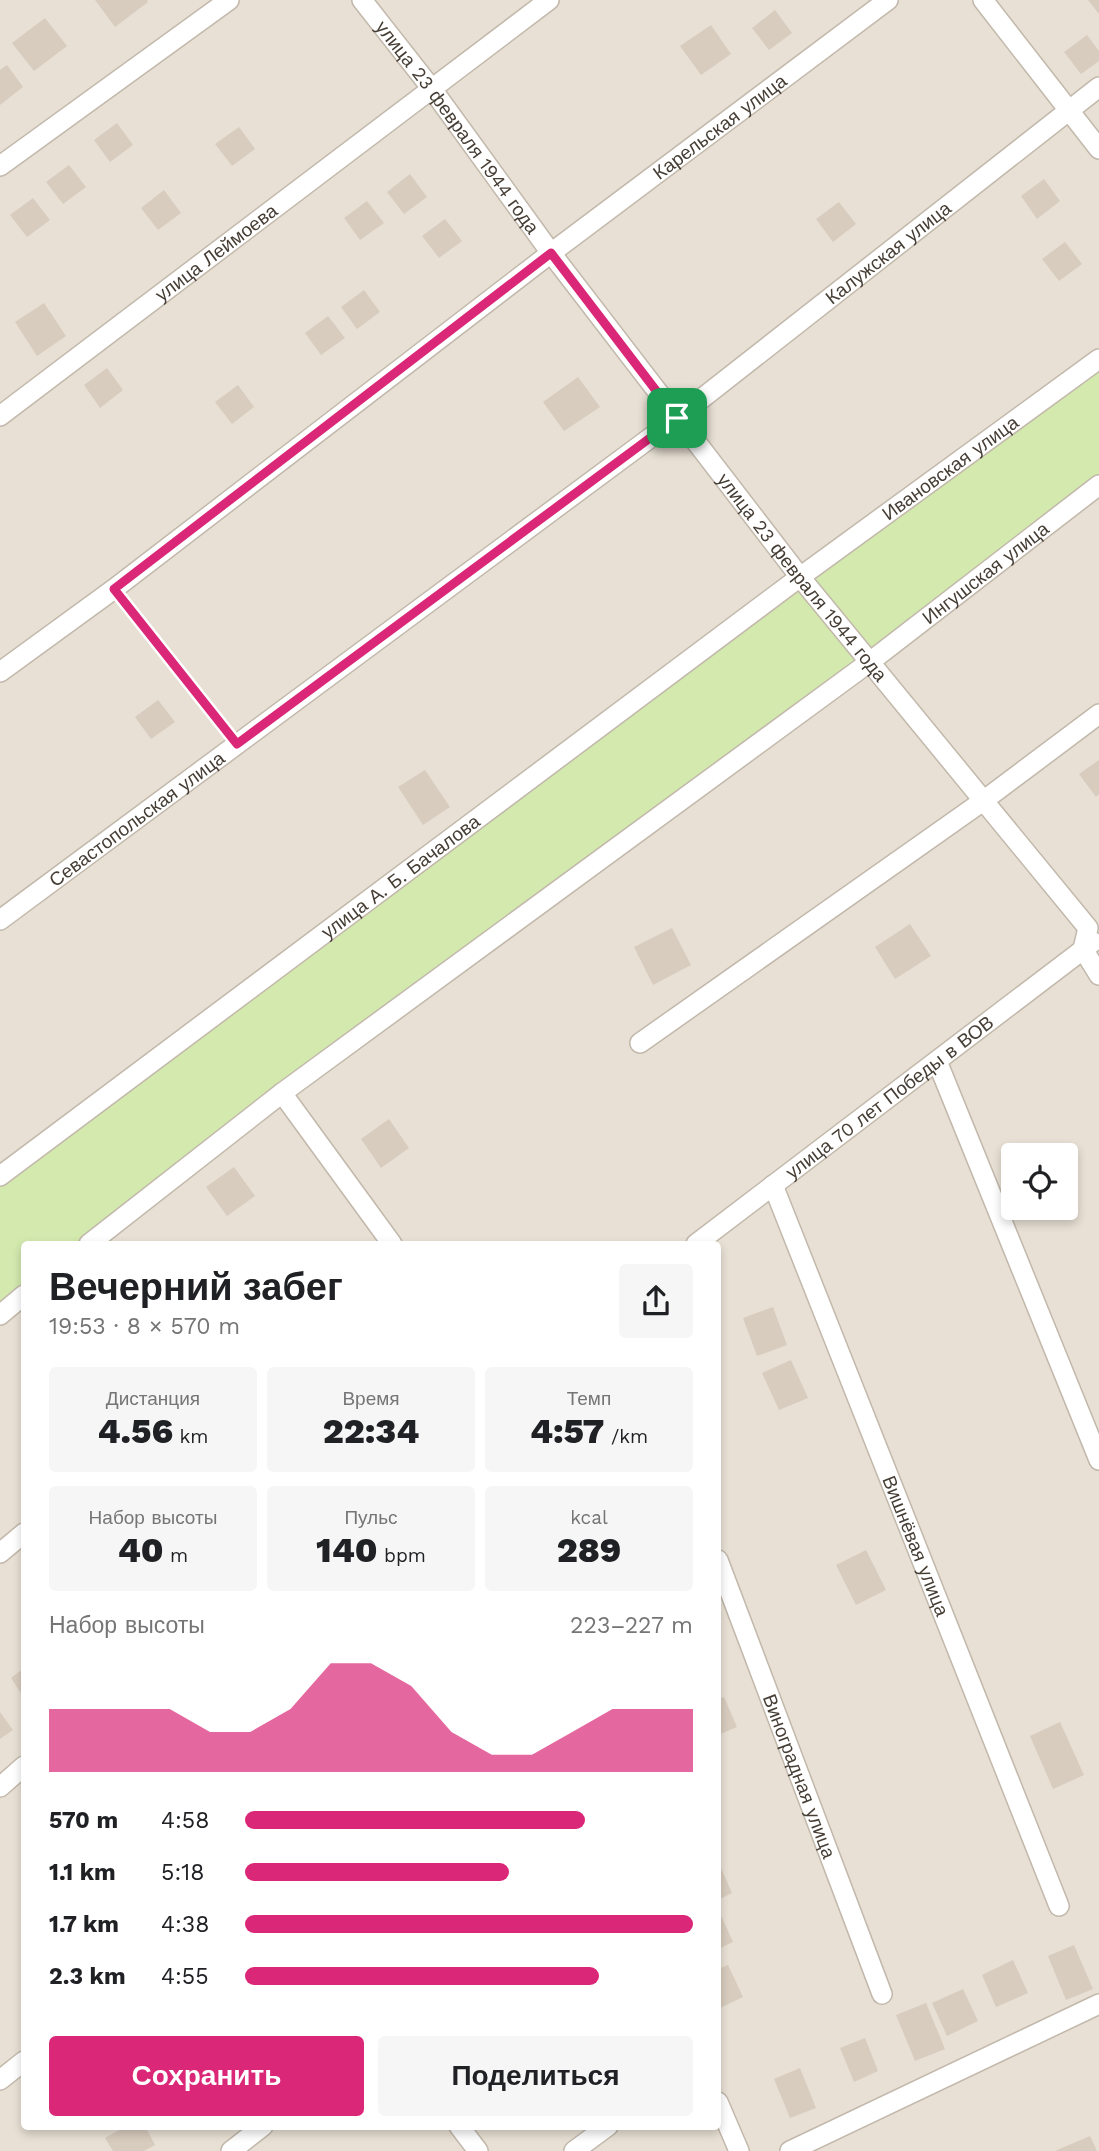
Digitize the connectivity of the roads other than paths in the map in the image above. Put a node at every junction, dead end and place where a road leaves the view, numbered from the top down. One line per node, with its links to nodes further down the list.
1 (229, 0): 10 (street)
2 (362, 0): 7 (street, улица 23 февраля 1944 года)
3 (549, 0): 7 (street, улица Леймоева)
4 (888, 0): 11 (street, Карельская улица)
5 (983, 0): 8 (street)
6 (1099, 87): 8 (street, Калужская улица)
7 (432, 89): 11 (street, улица 23 февраля 1944 года); 13 (street, улица Леймоева)
8 (1068, 110): 9 (street); 14 (street, Калужская улица)
9 (1099, 149)
10 (0, 166)
11 (551, 253): 14 (street, улица 23 февраля 1944 года); 18 (street, Карельская улица)
12 (1099, 359): 16 (street, Ивановская улица)
13 (0, 416)
14 (677, 418): 16 (street, улица 23 февраля 1944 года); 21 (street, Севастопольская улица)
15 (1099, 485): 17 (street, Ингушская улица)
16 (800, 577): 17 (street, улица 23 февраля 1944 года); 27 (street, улица А. Б. Бачалова)
17 (871, 661): 20 (street, улица 23 февраля 1944 года); 26 (street, Ингушская улица)
18 (0, 672)
19 (1099, 714): 20 (street)
20 (983, 801): 22 (street, улица 23 февраля 1944 года); 24 (street)
21 (0, 919)
22 (1091, 943): 23 (street); 25 (street, улица 70 лет Победы в ВОВ)
23 (1099, 975)
24 (640, 1043)
25 (937, 1061): 28 (street, улица 70 лет Победы в ВОВ); 34 (street)
26 (282, 1093): 29 (street, Ингушская улица); 30 (street)
27 (0, 1176)
28 (774, 1185): 31 (street, улица 70 лет Победы в ВОВ); 40 (street, Вишнёвая улица)
29 (93, 1241)
30 (390, 1241)
31 (700, 1241)
32 (21, 1298): 33 (street)
33 (0, 1315)
34 (1099, 1460)
35 (21, 1536): 36 (street)
36 (0, 1553)
37 (721, 1568): 41 (street, Виноградная улица)
38 (21, 1769): 39 (street)
39 (0, 1787)
40 (1059, 1906)
41 (882, 1994)
42 (1099, 2004): 53 (street)
43 (21, 2063): 44 (street)
44 (0, 2080)
45 (721, 2109): 52 (street)
46 (258, 2130): 49 (street)
47 (462, 2130): 50 (street)
48 (603, 2130): 51 (street)
49 (231, 2151)
50 (478, 2151)
51 (574, 2151)
52 (739, 2151)
53 (790, 2151)

